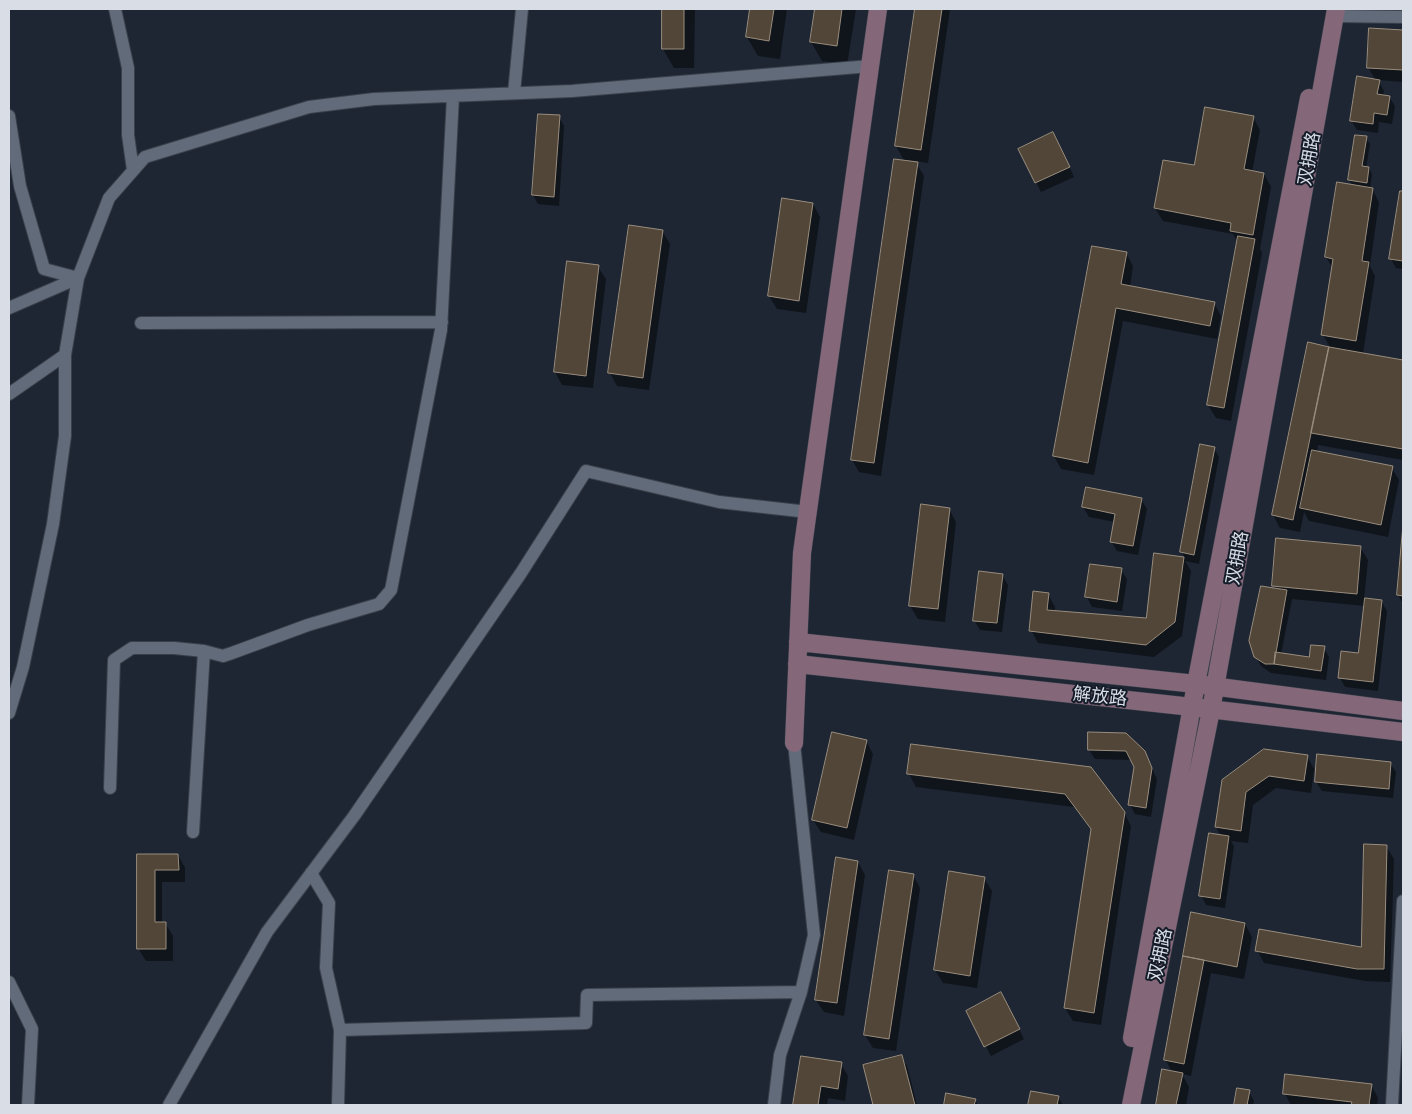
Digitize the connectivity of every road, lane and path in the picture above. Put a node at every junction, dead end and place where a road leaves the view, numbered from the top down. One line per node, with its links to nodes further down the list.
1 (115, 9): 10 (street)
2 (522, 9): 7 (street)
3 (878, 9): 6 (main road)
4 (1332, 11): 5 (street); 21 (main road, 双拥路); 22 (main road, 双拥路)
5 (1403, 17)
6 (870, 66): 7 (street); 17 (main road)
7 (514, 94): 8 (street)
8 (453, 96): 10 (street); 13 (street)
9 (9, 116): 11 (street)
10 (133, 170): 11 (street)
11 (78, 278): 12 (street); 15 (street)
12 (9, 308)
13 (442, 322): 14 (street); 19 (street)
14 (141, 323)
15 (66, 355): 16 (street); 26 (street)
16 (9, 394)
17 (808, 512): 18 (main road); 31 (street)
18 (798, 642): 20 (main road); 21 (main road, 解放路)
19 (204, 651): 29 (street); 30 (street)
20 (797, 664): 23 (main road, 解放路); 28 (main road)
21 (1196, 684): 22 (main road, 解放路); 23 (main road, 双拥路)
22 (1215, 686): 24 (main road, 双拥路); 25 (main road, 解放路)
23 (1192, 707): 24 (main road, 解放路); 40 (main road, 双拥路)
24 (1211, 710): 27 (main road, 解放路); 41 (main road, 双拥路)
25 (1403, 711)
26 (9, 713)
27 (1403, 732)
28 (794, 743): 34 (street)
29 (110, 788)
30 (193, 832)
31 (311, 873): 35 (street); 37 (street)
32 (1403, 901): 42 (street)
33 (9, 982): 36 (street)
34 (801, 992): 35 (street); 39 (street)
35 (340, 1030): 38 (street)
36 (28, 1105)
37 (169, 1105)
38 (338, 1105)
39 (774, 1105)
40 (1120, 1105)
41 (1131, 1105)
42 (1392, 1105)

